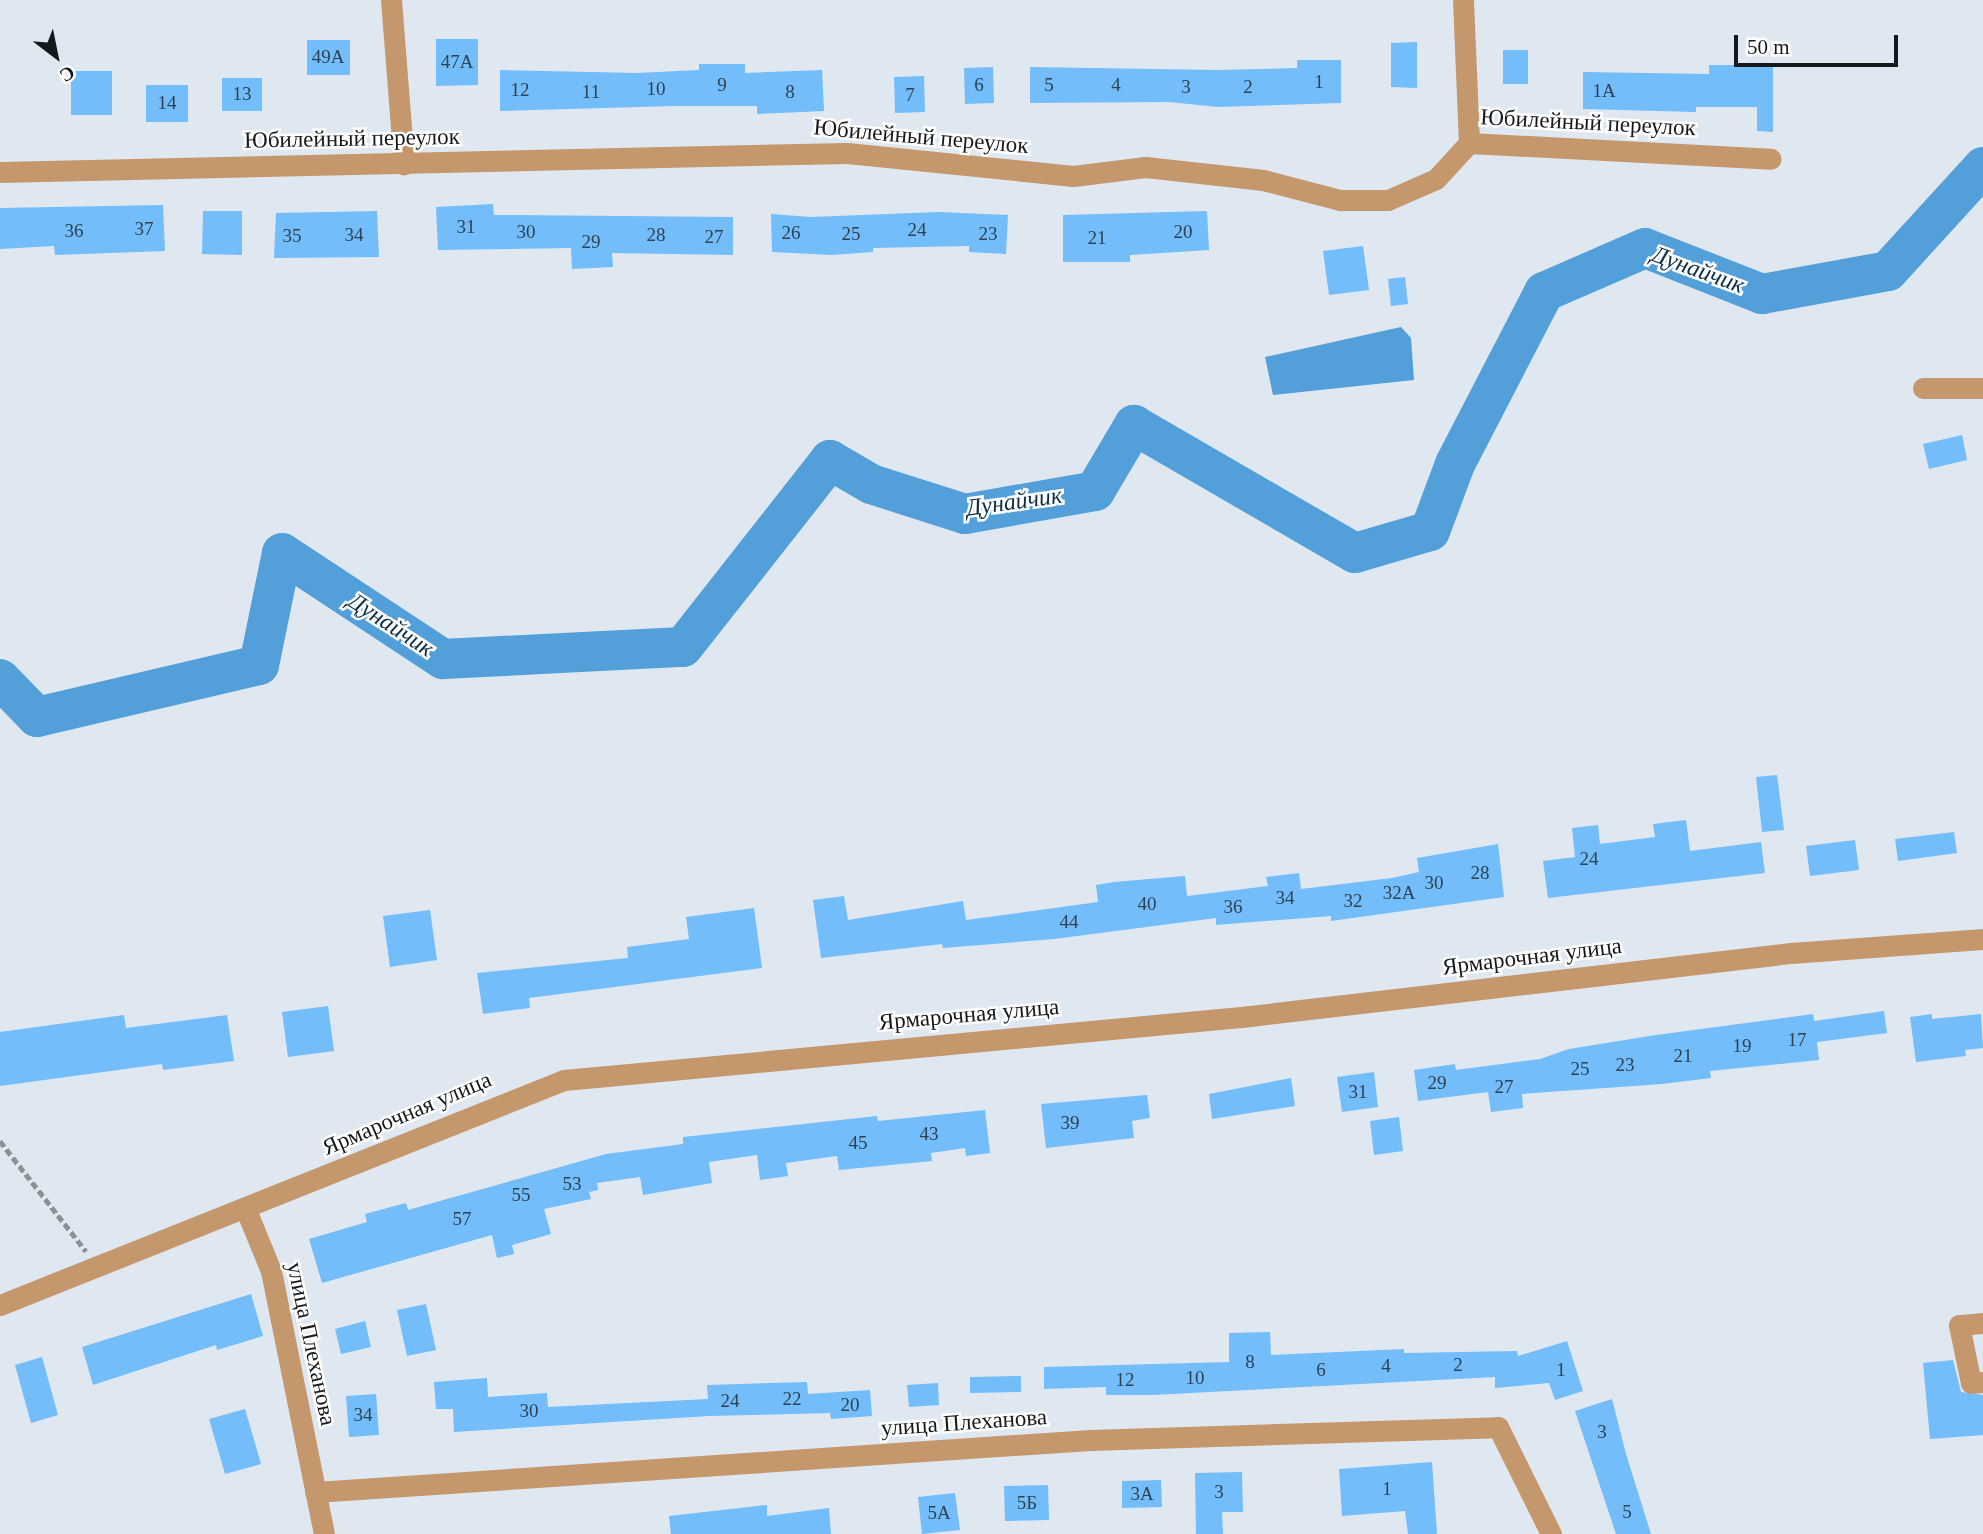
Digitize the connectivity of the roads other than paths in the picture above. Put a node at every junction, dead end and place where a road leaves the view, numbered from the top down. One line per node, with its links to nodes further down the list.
1 (391, 0): 5 (street)
2 (1462, 0): 3 (street)
3 (1469, 143): 4 (street, Юбилейный переулок); 5 (street, Юбилейный переулок)
4 (1771, 159)
5 (404, 164): 6 (street, Юбилейный переулок)
6 (0, 172)
7 (1923, 388): 8 (street)
8 (1983, 388)
9 (1983, 939): 10 (street, Ярмарочная улица)
10 (246, 1210): 11 (street, Ярмарочная улица); 14 (street, улица Плеханова)
11 (0, 1306)
12 (1983, 1322): 13 (street)
13 (1983, 1382)
14 (315, 1492): 15 (street, улица Плеханова); 16 (street, улица Плеханова)
15 (324, 1534)
16 (1551, 1534)

